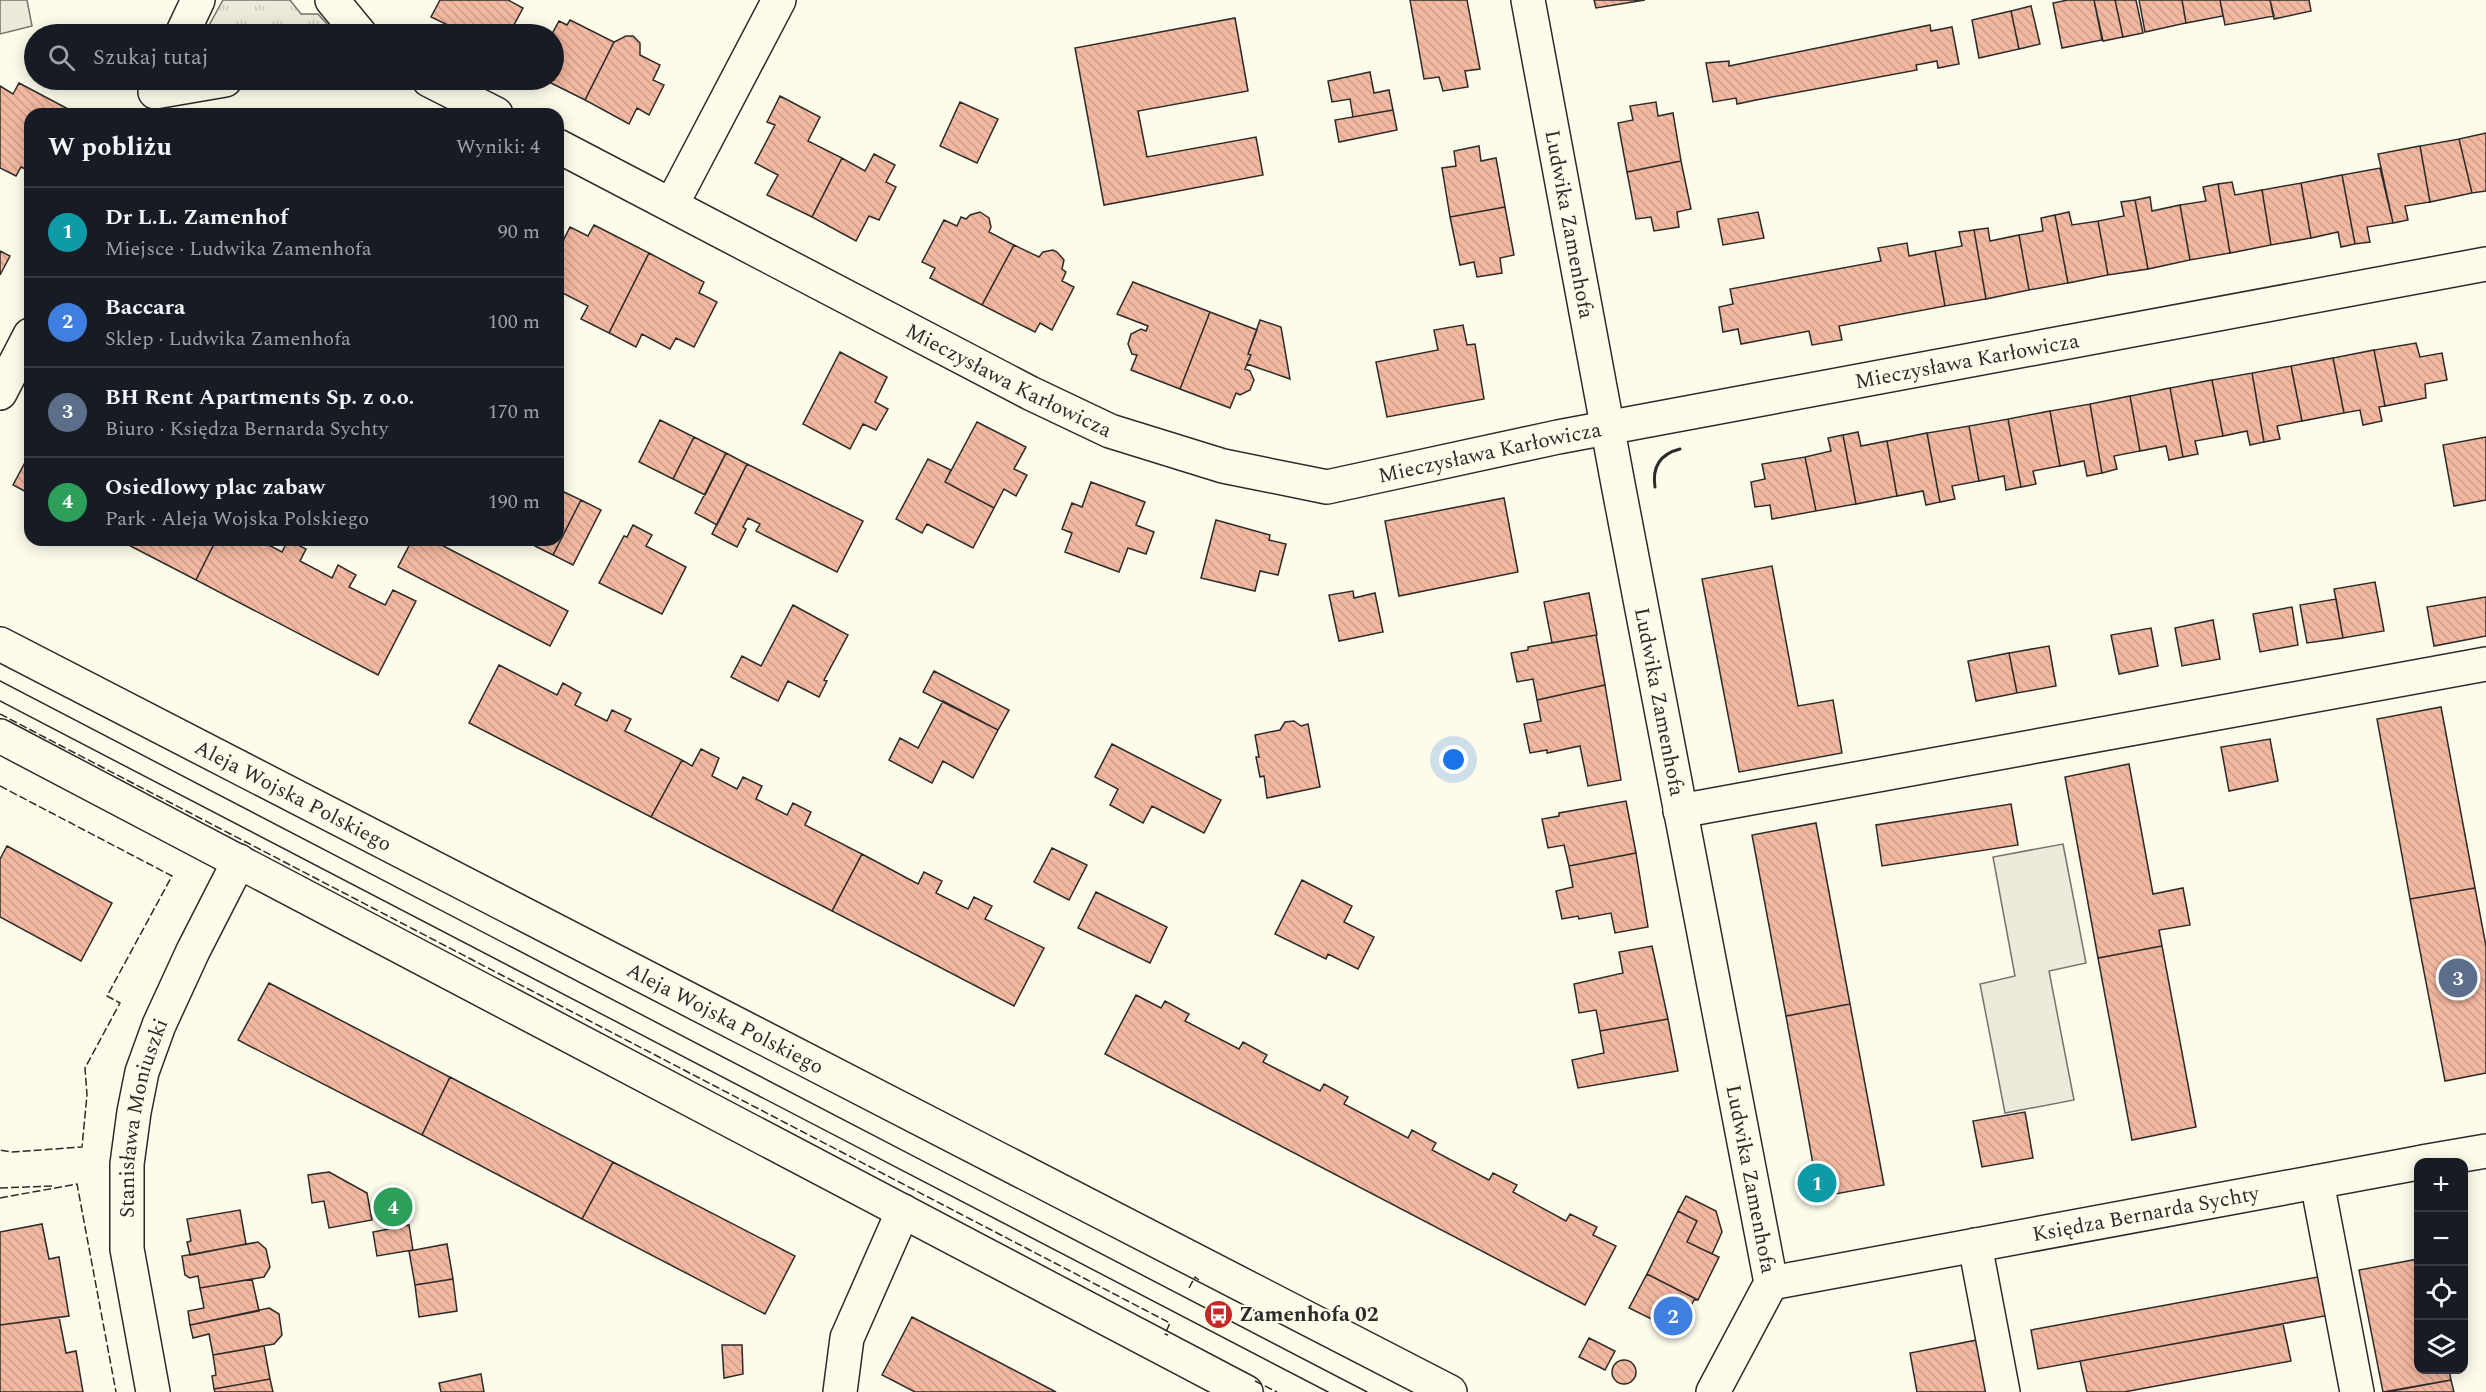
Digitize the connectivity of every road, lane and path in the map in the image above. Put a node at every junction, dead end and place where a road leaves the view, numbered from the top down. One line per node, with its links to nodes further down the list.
1 (198, 0): 5 (street)
2 (332, 0): 6 (street)
3 (779, 0): 12 (street)
4 (1528, 0): 16 (street, Ludwika Zamenhofa)
5 (187, 24)
6 (352, 24)
7 (177, 90): 9 (street)
8 (449, 90): 10 (street)
9 (153, 95)
10 (484, 108)
11 (564, 149): 12 (street, Mieczysława Karłowicza)
12 (672, 204): 16 (street, Mieczysława Karłowicza)
13 (2486, 264): 16 (street, Mieczysława Karłowicza)
14 (24, 347): 15 (street)
15 (0, 393)
16 (1608, 429): 20 (street, Ludwika Zamenhofa)
17 (0, 644): 32 (street, Aleja Wojska Polskiego)
18 (2486, 664): 20 (street)
19 (0, 736): 21 (street)
20 (1680, 811): 28 (street, Ludwika Zamenhofa)
21 (239, 861): 26 (street); 29 (street, Stanisława Moniuszki)
22 (2486, 1151): 23 (street, Księdza Bernarda Sychty)
23 (2448, 1158)
24 (2414, 1164): 25 (street, Księdza Bernarda Sychty)
25 (2317, 1182): 27 (street, Księdza Bernarda Sychty); 35 (street)
26 (903, 1211): 30 (street); 31 (street)
27 (1975, 1245): 28 (street, Księdza Bernarda Sychty); 34 (street)
28 (1771, 1283): 33 (street, Ludwika Zamenhofa)
29 (153, 1392)
30 (840, 1392)
31 (1246, 1392)
32 (1450, 1392)
33 (1713, 1392)
34 (2003, 1392)
35 (2357, 1392)

